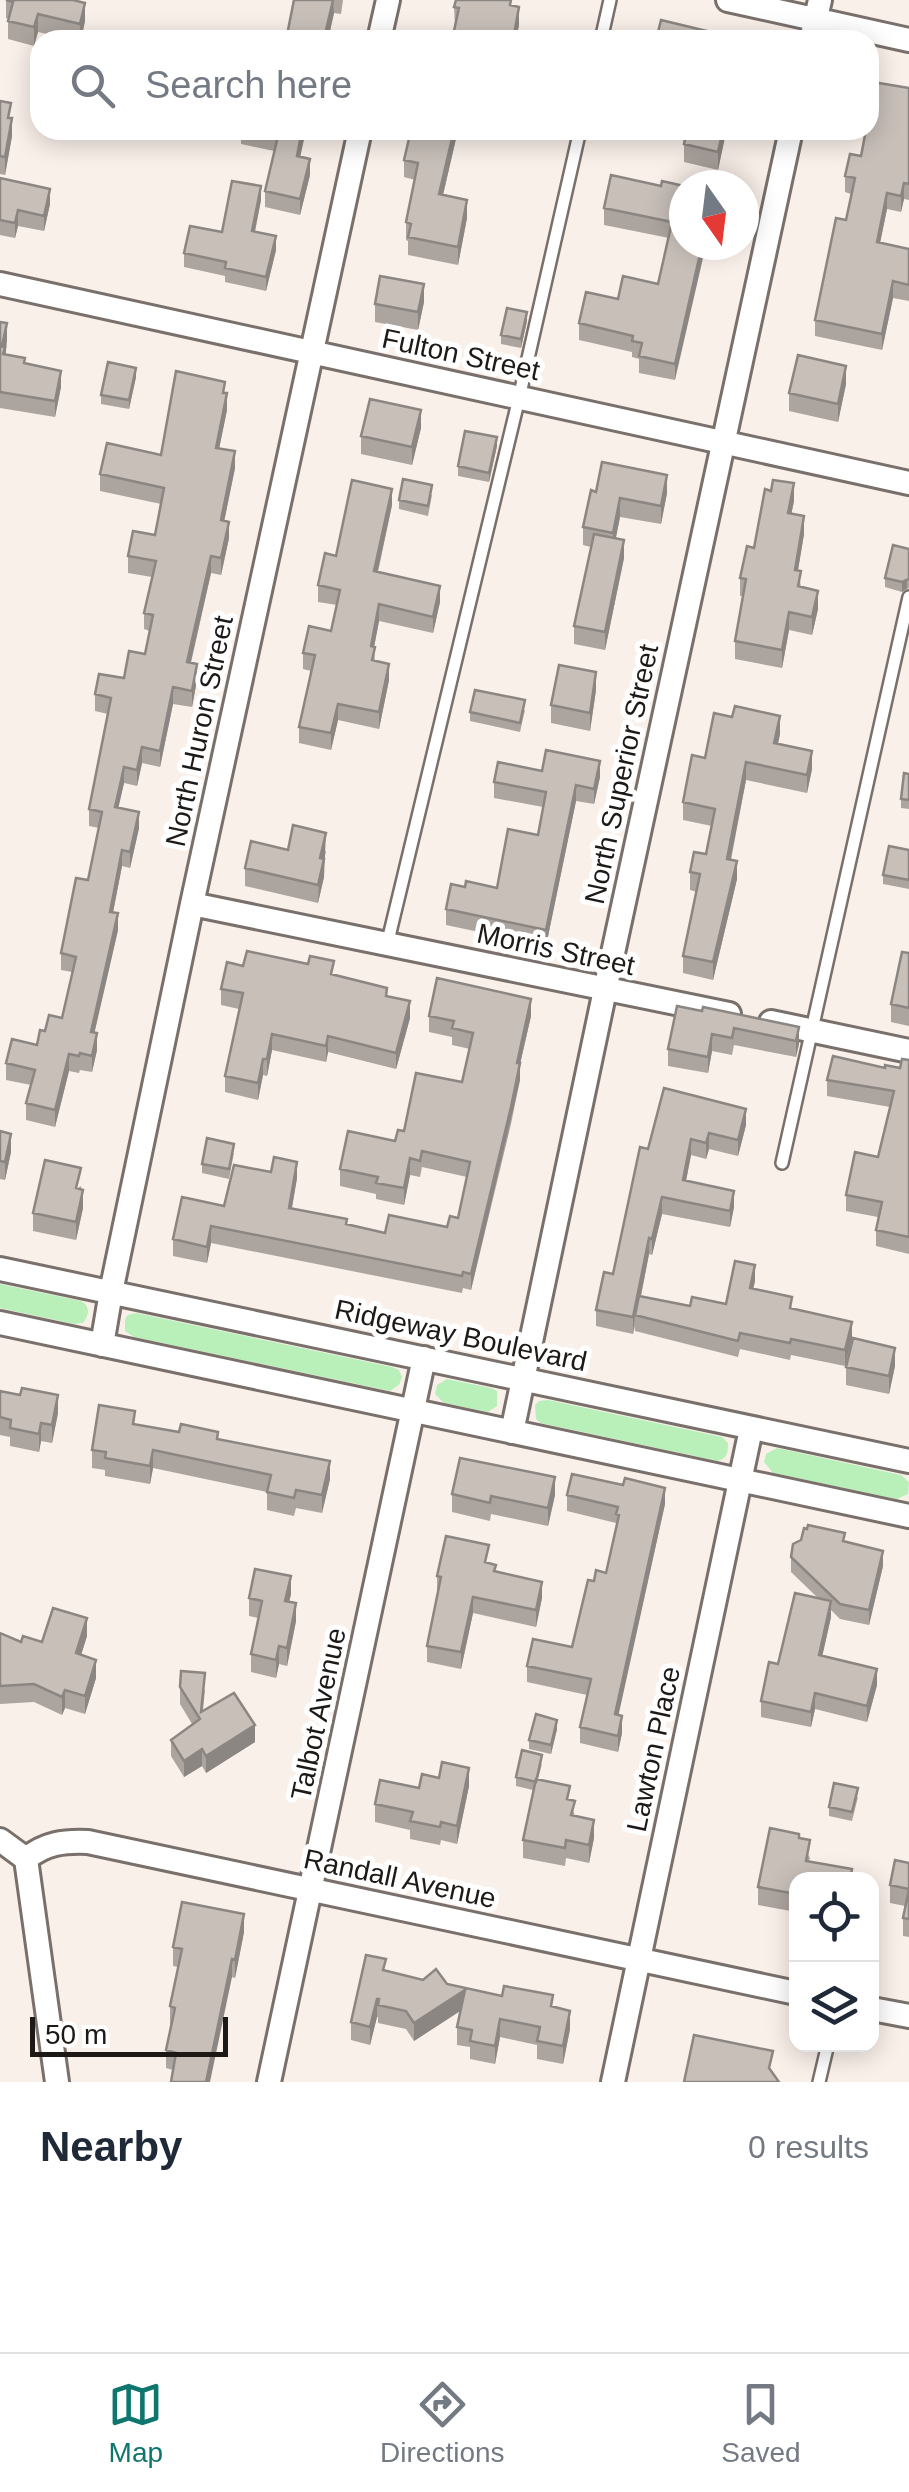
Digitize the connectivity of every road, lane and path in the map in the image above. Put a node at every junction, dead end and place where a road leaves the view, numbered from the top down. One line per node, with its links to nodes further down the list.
1 (388, 0): 5 (street)
2 (610, 0): 6 (lane)
3 (728, 0): 4 (street)
4 (815, 20): 7 (street)
5 (381, 30)
6 (603, 30)
7 (862, 30)
8 (879, 34): 9 (street)
9 (909, 40)
10 (358, 140): 14 (street, North Huron Street)
11 (578, 140): 15 (lane)
12 (789, 140): 16 (street, North Superior Street)
13 (0, 284): 14 (street, Fulton Street)
14 (311, 352): 15 (street, Fulton Street); 19 (street, North Huron Street)
15 (519, 398): 16 (street, Fulton Street); 20 (lane)
16 (723, 442): 17 (street, Fulton Street); 21 (street, North Superior Street)
17 (909, 483)
18 (909, 597): 22 (lane)
19 (192, 904): 20 (street, Morris Street); 26 (street, North Huron Street)
20 (387, 944): 21 (street, Morris Street)
21 (605, 990): 22 (street, Morris Street); 30 (street, North Superior Street)
22 (814, 1030): 23 (street, Morris Street); 24 (lane)
23 (909, 1051)
24 (782, 1164)
25 (0, 1268): 26 (street, Ridgeway Boulevard)
26 (111, 1292): 28 (street, North Huron Street); 29 (street, Ridgeway Boulevard)
27 (0, 1323): 28 (street)
28 (102, 1345): 31 (street)
29 (424, 1358): 30 (street, Ridgeway Boulevard); 31 (street, Talbot Avenue)
30 (522, 1379): 32 (street, Ridgeway Boulevard); 33 (street, North Superior Street)
31 (414, 1411): 33 (street); 39 (street, Talbot Avenue)
32 (751, 1429): 34 (street, Ridgeway Boulevard); 35 (street, Lawton Place)
33 (512, 1432): 35 (street)
34 (909, 1461)
35 (740, 1481): 36 (street); 40 (street, Lawton Place)
36 (909, 1516)
37 (0, 1840): 38 (street)
38 (26, 1858): 39 (street, Randall Avenue); 45 (street)
39 (311, 1890): 40 (street, Randall Avenue); 46 (street, Talbot Avenue)
40 (639, 1958): 41 (street, Randall Avenue); 47 (street, Lawton Place)
41 (789, 1991)
42 (879, 2010): 43 (street)
43 (909, 2016)
44 (826, 2052): 48 (lane)
45 (57, 2082)
46 (270, 2082)
47 (613, 2082)
48 (819, 2082)

